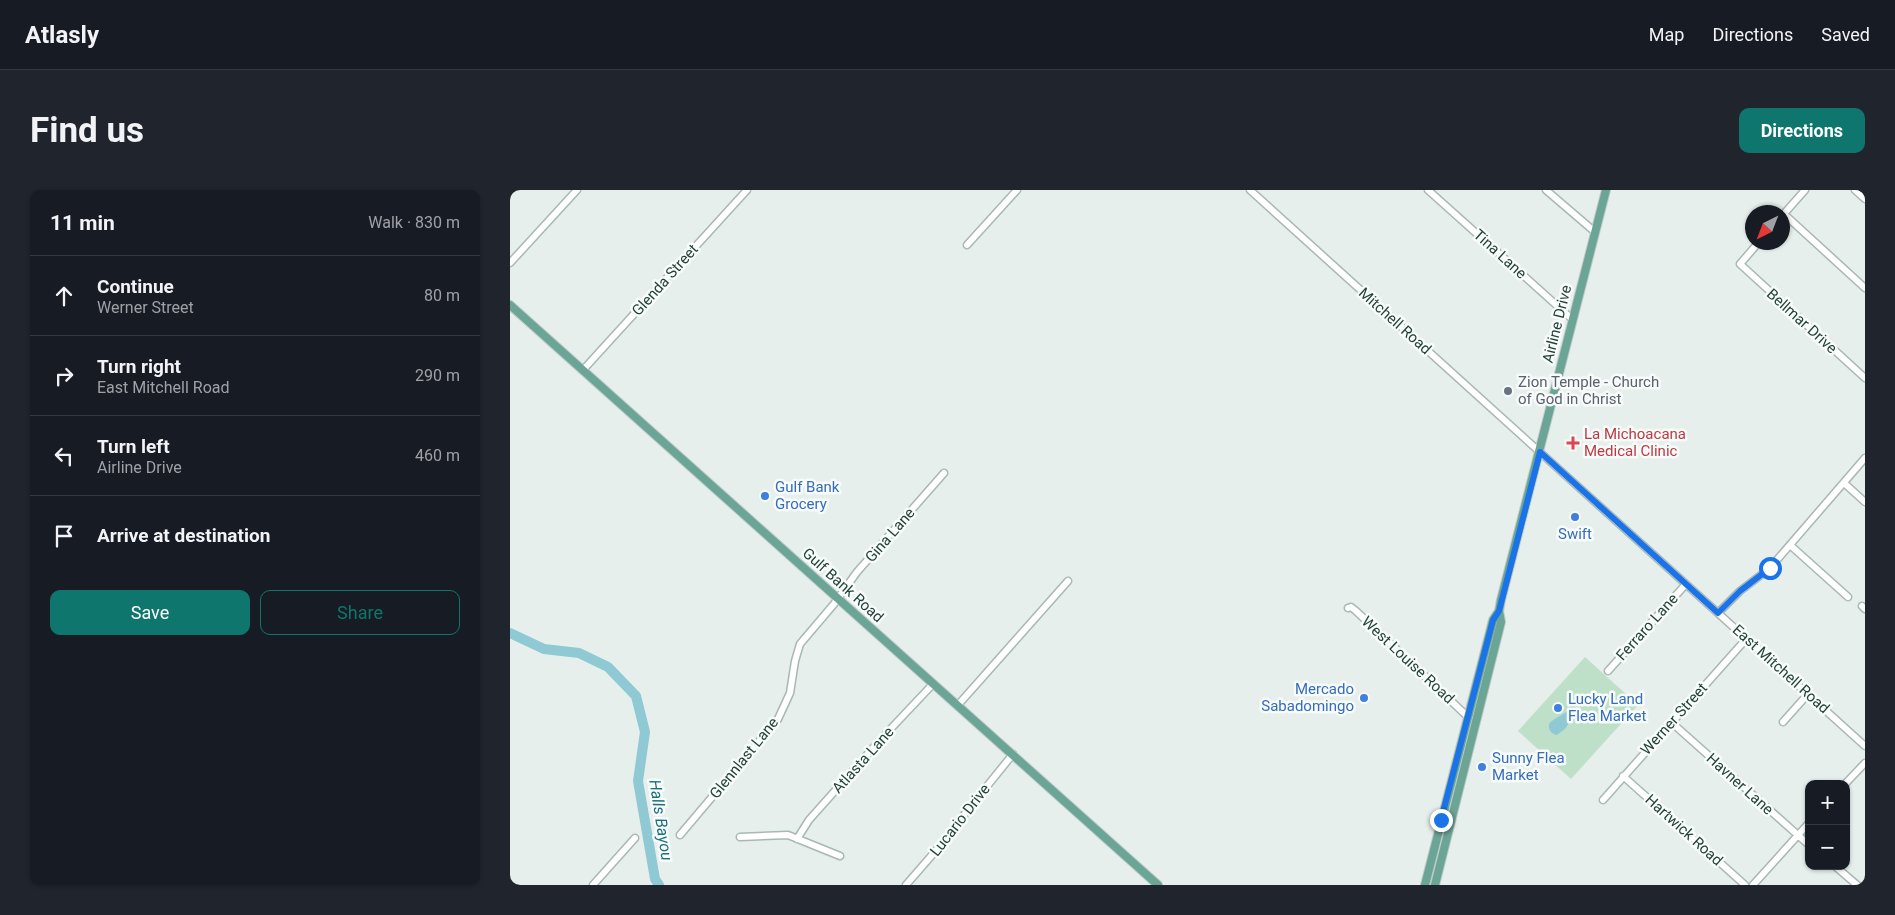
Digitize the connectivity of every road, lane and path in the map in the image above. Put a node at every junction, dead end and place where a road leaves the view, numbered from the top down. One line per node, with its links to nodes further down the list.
1 (577, 190): 16 (street)
2 (747, 190): 20 (street, Glenda Street)
3 (1017, 190): 14 (street)
4 (1250, 190): 22 (street, Mitchell Road)
5 (1428, 190): 19 (street, Tina Lane)
6 (1546, 190): 13 (street)
7 (1606, 190): 13 (main road, Airline Drive)
8 (1805, 190): 11 (street)
9 (1855, 190): 10 (street)
10 (1865, 199)
11 (1790, 207)
12 (1790, 221): 17 (street)
13 (1595, 232): 19 (main road, Airline Drive)
14 (967, 245)
15 (1752, 250): 21 (street, Bellmar Drive)
16 (510, 263)
17 (1865, 288)
18 (510, 305): 20 (main road, Gulf Bank Road)
19 (1572, 319): 22 (main road, Airline Drive)
20 (583, 370): 31 (main road, Gulf Bank Road)
21 (1865, 378)
22 (1540, 452): 29 (street, East Mitchell Road); 33 (main road, Airline Drive)
23 (1865, 458): 25 (street)
24 (944, 473): 31 (street, Gina Lane)
25 (1844, 482): 26 (street); 27 (street)
26 (1865, 502)
27 (1790, 545): 30 (street); 34 (street)
28 (1068, 581): 39 (street)
29 (1686, 584): 34 (street, East Mitchell Road); 36 (street, Ferraro Lane)
30 (1848, 597)
31 (837, 599): 37 (main road, Gulf Bank Road); 51 (street, Glennlast Lane)
32 (1348, 608): 41 (street, West Louise Road)
33 (1499, 611): 40 (main road, Airline Drive); 41 (main road, Airline Drive)
34 (1718, 613): 35 (street, East Mitchell Road)
35 (1747, 638): 38 (street, East Mitchell Road); 42 (street, Werner Street)
36 (1608, 671)
37 (933, 684): 39 (main road, Gulf Bank Road); 55 (street, Atlasta Lane)
38 (1808, 694): 43 (street); 44 (street, East Mitchell Road)
39 (958, 705): 45 (main road, Gulf Bank Road)
40 (1479, 710): 41 (main road); 63 (main road, Airline Drive)
41 (1467, 716): 62 (main road, Airline Drive)
42 (1671, 722): 47 (street, Werner Street); 52 (street, Havner Lane)
43 (1783, 722)
44 (1865, 746)
45 (1013, 754): 60 (street, Lucario Drive); 61 (main road, Gulf Bank Road)
46 (1865, 762): 48 (street)
47 (1623, 776): 49 (street, Werner Street); 64 (street, Hartwick Road)
48 (1849, 780)
49 (1602, 800)
50 (1807, 825): 52 (street)
51 (680, 835)
52 (1797, 836): 56 (street, Havner Lane); 65 (street)
53 (740, 837): 55 (street)
54 (635, 838): 59 (street)
55 (797, 839): 57 (street)
56 (1805, 842)
57 (840, 856)
58 (1840, 870): 66 (street)
59 (593, 885)
60 (906, 885)
61 (1158, 885)
62 (1425, 885)
63 (1435, 885)
64 (1745, 885)
65 (1753, 885)
66 (1857, 885)

